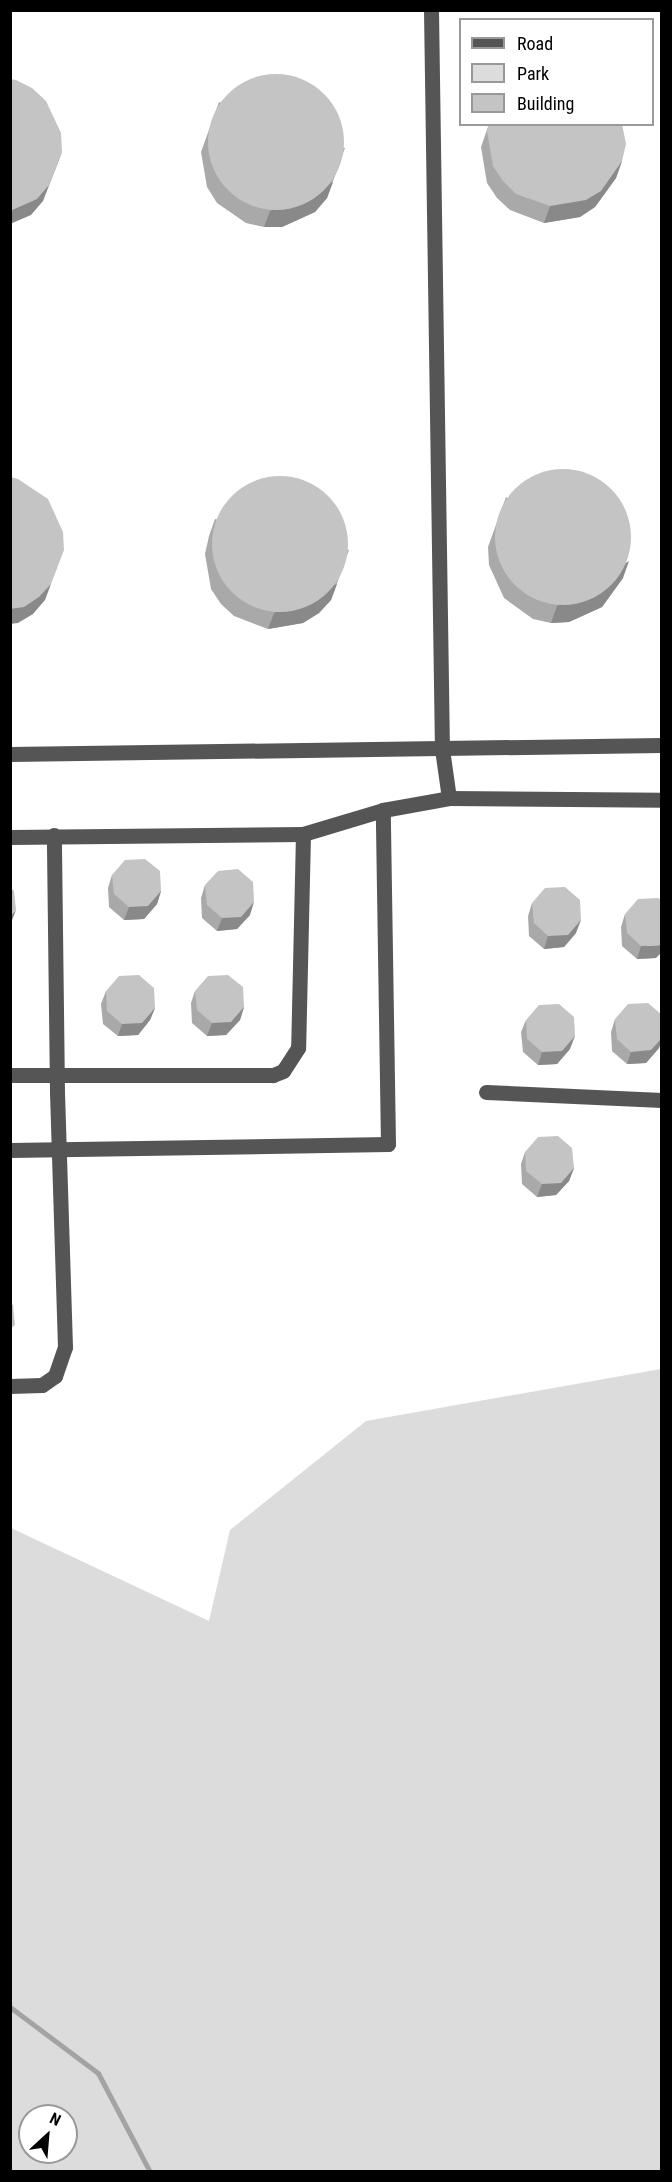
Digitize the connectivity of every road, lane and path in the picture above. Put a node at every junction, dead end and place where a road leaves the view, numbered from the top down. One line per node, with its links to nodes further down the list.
1 (431, 10): 3 (lane)
2 (662, 745): 3 (lane)
3 (442, 749): 4 (lane); 5 (lane)
4 (10, 754)
5 (449, 798): 6 (lane); 7 (lane)
6 (662, 800)
7 (383, 810): 8 (lane); 15 (lane)
8 (303, 834): 9 (lane); 12 (lane)
9 (54, 835): 10 (lane); 12 (lane)
10 (10, 837)
11 (10, 1075): 12 (lane)
12 (57, 1075): 15 (lane)
13 (486, 1092): 14 (lane)
14 (662, 1100)
15 (60, 1149): 16 (lane); 17 (lane)
16 (10, 1150)
17 (10, 1386)

